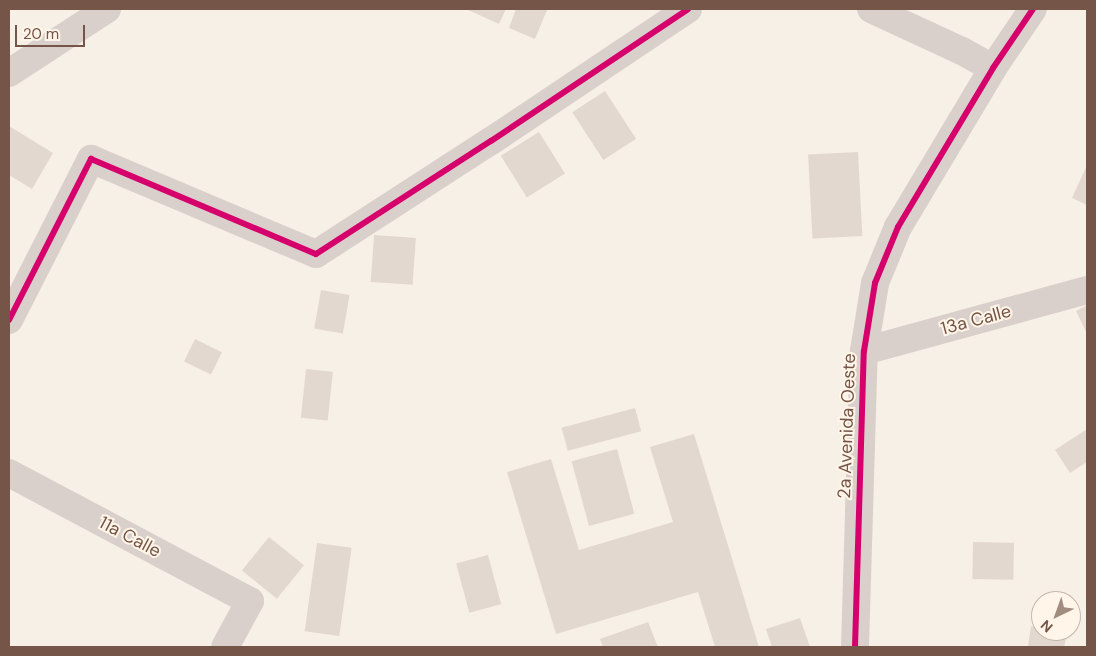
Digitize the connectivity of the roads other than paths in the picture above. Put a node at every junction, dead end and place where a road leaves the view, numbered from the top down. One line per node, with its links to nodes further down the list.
1 (107, 9): 6 (street)
2 (688, 9): 8 (street)
3 (871, 9): 5 (street)
4 (1033, 9): 5 (street, 2a Avenida Oeste)
5 (993, 68): 9 (street, 2a Avenida Oeste)
6 (9, 73)
7 (1087, 290): 9 (street, 13a Calle)
8 (9, 320)
9 (864, 351): 12 (street, 2a Avenida Oeste)
10 (9, 473): 11 (street, 11a Calle)
11 (225, 647)
12 (855, 647)

